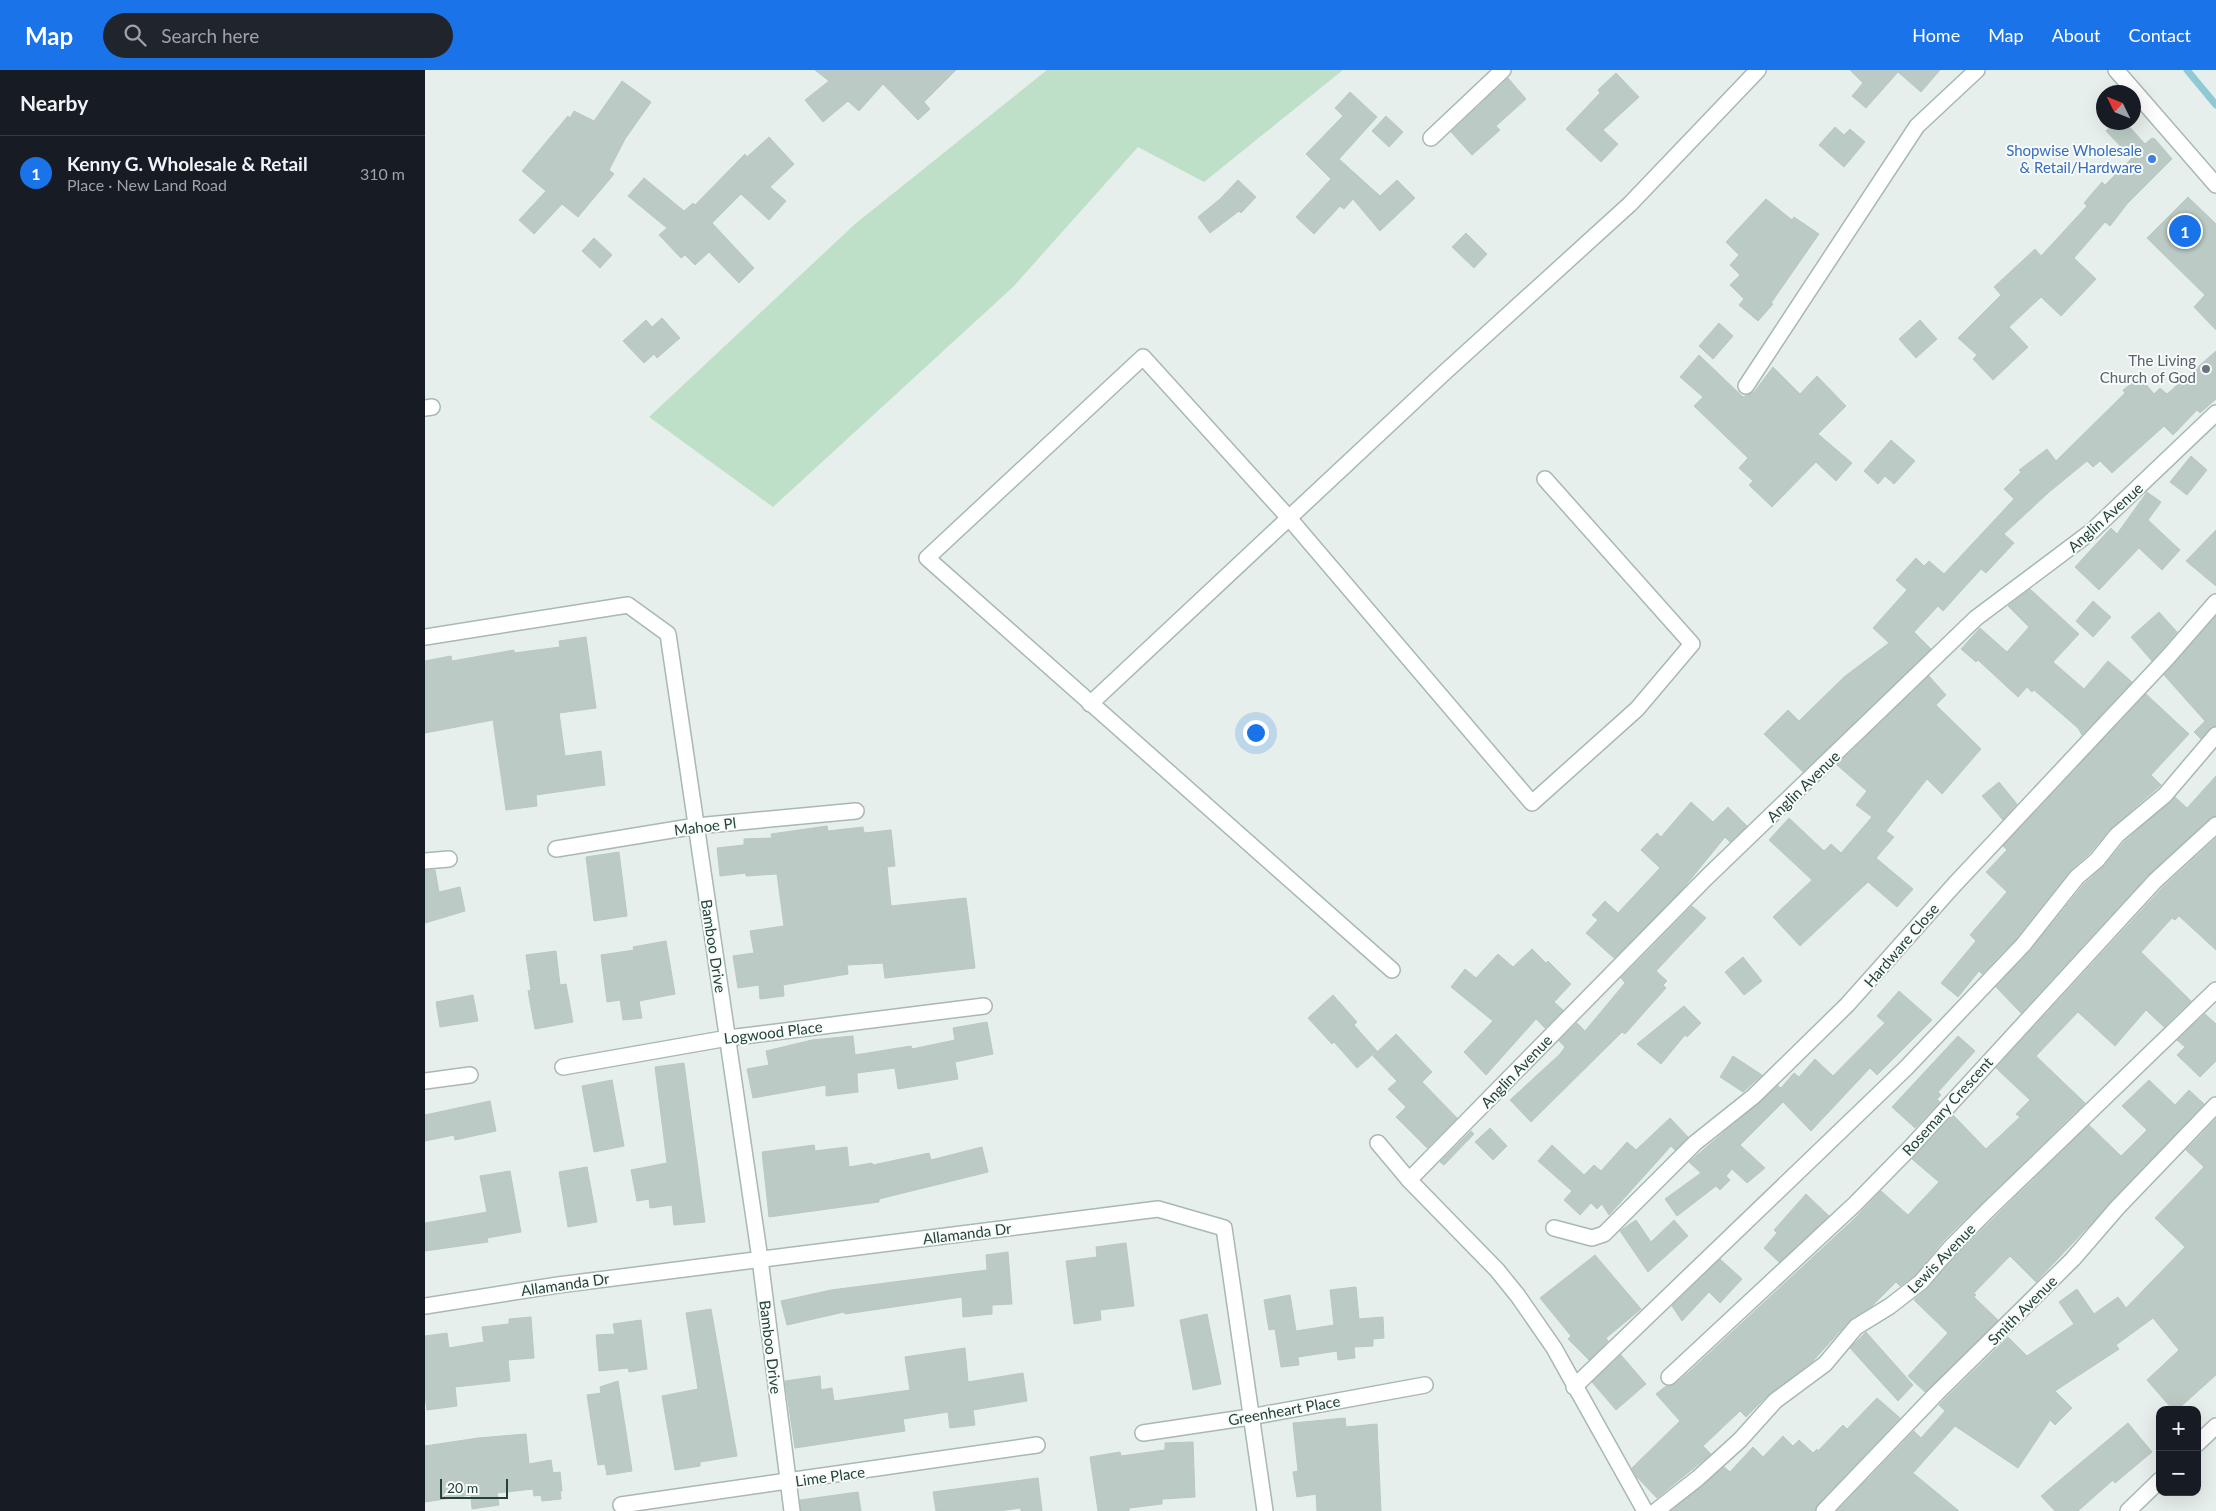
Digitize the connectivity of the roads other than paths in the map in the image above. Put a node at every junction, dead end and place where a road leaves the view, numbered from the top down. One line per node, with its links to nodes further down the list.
1 (1503, 70): 5 (street)
2 (1758, 70): 10 (street)
3 (1977, 70): 7 (street)
4 (2116, 70): 6 (street)
5 (1431, 138)
6 (2216, 185)
7 (1746, 386)
8 (2216, 413): 30 (street, Anglin Avenue)
9 (1545, 479): 10 (street)
10 (1289, 518): 13 (street); 13 (street)
11 (2216, 602): 31 (street, Hardware Close)
12 (425, 637): 17 (street, Bamboo Drive)
13 (1090, 704): 21 (street)
14 (2216, 735): 36 (street)
15 (856, 811): 17 (street, Mahoe Pl)
16 (2216, 825): 34 (street, Rosemary Crescent)
17 (696, 826): 18 (street, Mahoe Pl); 24 (street, Bamboo Drive)
18 (556, 848)
19 (449, 858): 20 (street)
20 (425, 861)
21 (1392, 970)
22 (2216, 990): 48 (street, Lewis Avenue)
23 (984, 1006): 24 (street, Logwood Place)
24 (728, 1038): 25 (street, Logwood Place); 32 (street, Bamboo Drive)
25 (563, 1067)
26 (470, 1076): 27 (street)
27 (425, 1081)
28 (2216, 1105): 49 (street, Smith Avenue)
29 (1378, 1143): 30 (street)
30 (1409, 1180): 36 (street)
31 (1554, 1228)
32 (760, 1259): 33 (street, Allamanda Dr); 37 (street, Allamanda Dr); 42 (street, Bamboo Drive)
33 (425, 1306)
34 (1669, 1378)
35 (1425, 1384): 37 (street, Greenheart Place)
36 (1574, 1387): 47 (street)
37 (1250, 1417): 39 (street, Greenheart Place); 46 (street, Allamanda Dr)
38 (2216, 1426): 40 (street)
39 (1143, 1434)
40 (2201, 1440)
41 (1037, 1445): 42 (street, Lime Place)
42 (789, 1482): 44 (street, Lime Place); 45 (street, Bamboo Drive)
43 (2156, 1484): 50 (street)
44 (621, 1505)
45 (792, 1511)
46 (1265, 1511)
47 (1645, 1511)
48 (1656, 1511)
49 (1825, 1511)
50 (2128, 1511)

